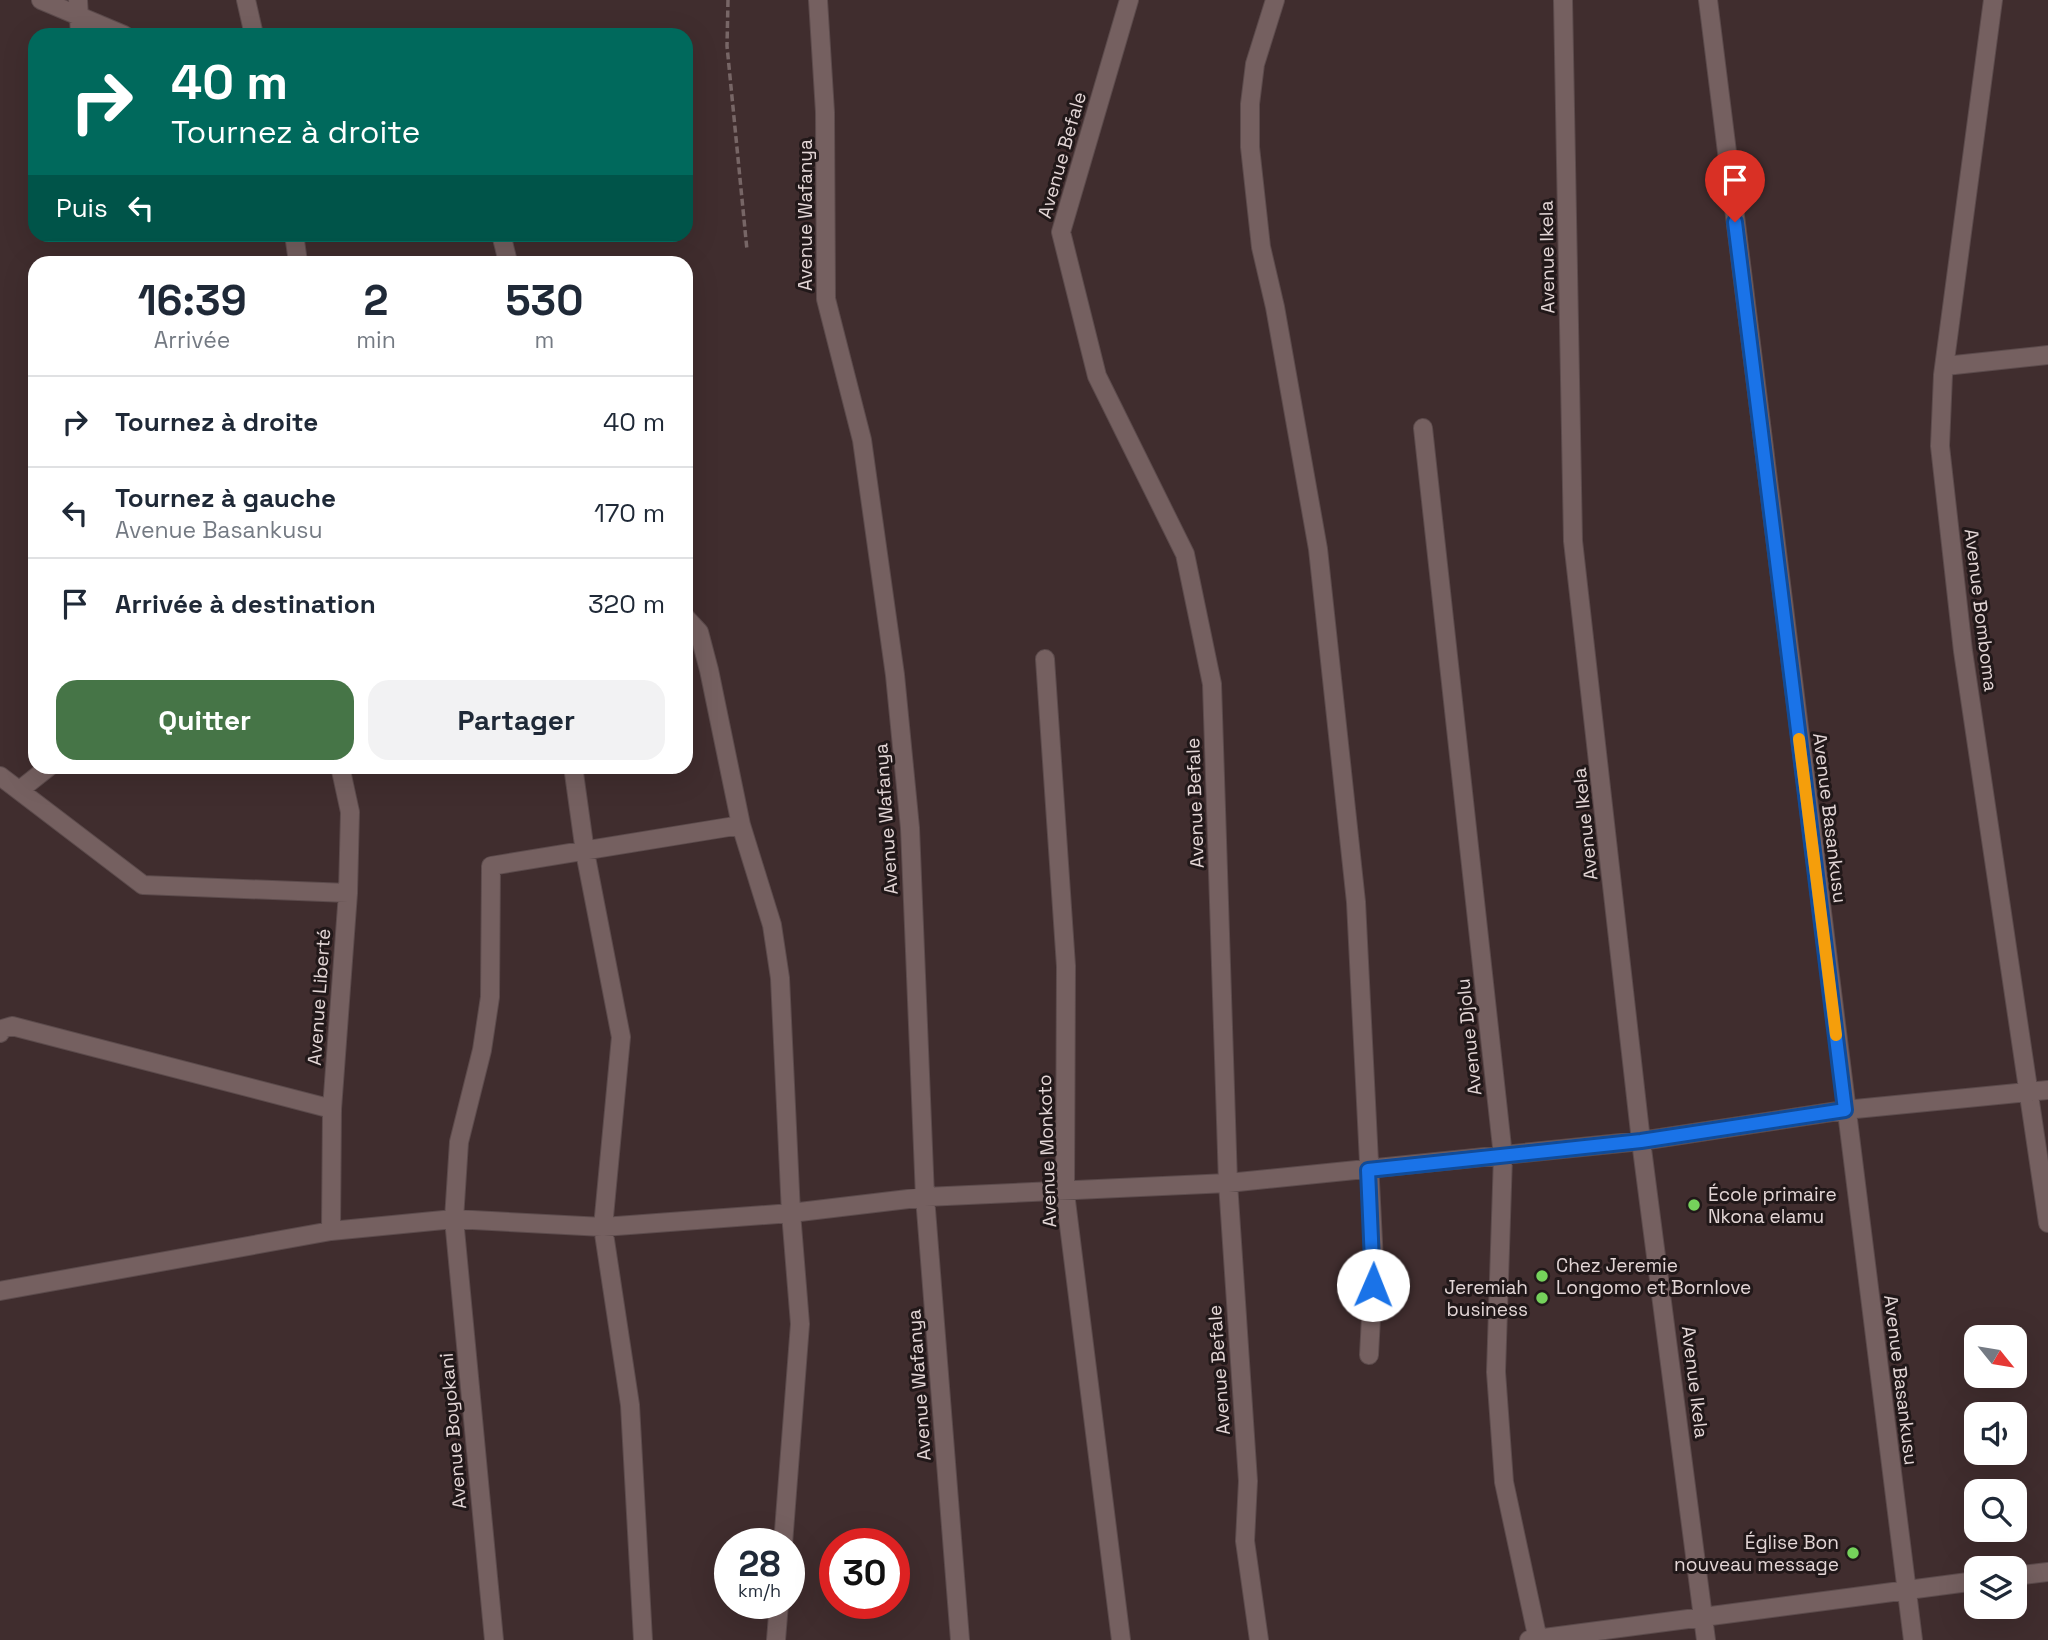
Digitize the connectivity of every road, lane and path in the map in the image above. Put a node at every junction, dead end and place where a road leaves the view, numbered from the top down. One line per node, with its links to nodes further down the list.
1 (41, 0): 10 (street)
2 (246, 0): 13 (street)
3 (728, 0): 14 (path)
4 (818, 0): 38 (street, Avenue Wafanya)
5 (1129, 0): 36 (street, Avenue Befale)
6 (1275, 0): 35 (street)
7 (1563, 0): 33 (street, Avenue Ikela)
8 (1708, 0): 32 (street, Avenue Basankusu)
9 (1993, 0): 16 (street, Avenue Bomboma)
10 (79, 8): 11 (street); 12 (street)
11 (80, 28)
12 (112, 28)
13 (252, 28)
14 (747, 250)
15 (2048, 355): 16 (street)
16 (1945, 366): 30 (street, Avenue Bomboma)
17 (1423, 428): 34 (street, Avenue Djolu)
18 (693, 626): 25 (street)
19 (1045, 659): 37 (street, Avenue Monkoto)
20 (40, 774): 24 (street)
21 (342, 774): 27 (street, Avenue Liberté)
22 (574, 774): 26 (street)
23 (0, 776): 24 (street)
24 (20, 789): 27 (street)
25 (741, 825): 26 (street); 39 (street)
26 (585, 852): 40 (street, Avenue Boyokani); 42 (street)
27 (348, 893): 31 (street, Avenue Liberté)
28 (0, 1033): 31 (street)
29 (2048, 1090): 30 (street)
30 (2028, 1092): 32 (street); 41 (street, Avenue Bomboma)
31 (332, 1109): 43 (street, Avenue Liberté)
32 (1845, 1110): 33 (street); 50 (street, Avenue Basankusu)
33 (1641, 1141): 34 (street); 51 (street, Avenue Ikela)
34 (1503, 1156): 35 (street); 59 (street, Avenue Djolu)
35 (1368, 1170): 36 (street); 45 (street)
36 (1228, 1183): 37 (street); 58 (street, Avenue Befale)
37 (1065, 1193): 38 (street); 57 (street, Avenue Monkoto)
38 (925, 1198): 39 (street); 56 (street, Avenue Wafanya)
39 (790, 1213): 42 (street); 46 (street)
40 (454, 1219): 42 (street); 43 (street); 53 (street, Avenue Boyokani)
41 (2048, 1223)
42 (603, 1227): 54 (street)
43 (331, 1231): 44 (street)
44 (0, 1291)
45 (1368, 1355)
46 (784, 1528)
47 (2048, 1572): 48 (street)
48 (2027, 1574)
49 (1964, 1583): 50 (street)
50 (1906, 1590): 51 (street); 61 (street, Avenue Basankusu)
51 (1703, 1617): 59 (street); 60 (street, Avenue Ikela)
52 (778, 1619): 55 (street)
53 (494, 1640)
54 (643, 1640)
55 (776, 1640)
56 (960, 1640)
57 (1121, 1640)
58 (1259, 1640)
59 (1535, 1640)
60 (1706, 1640)
61 (1913, 1640)

